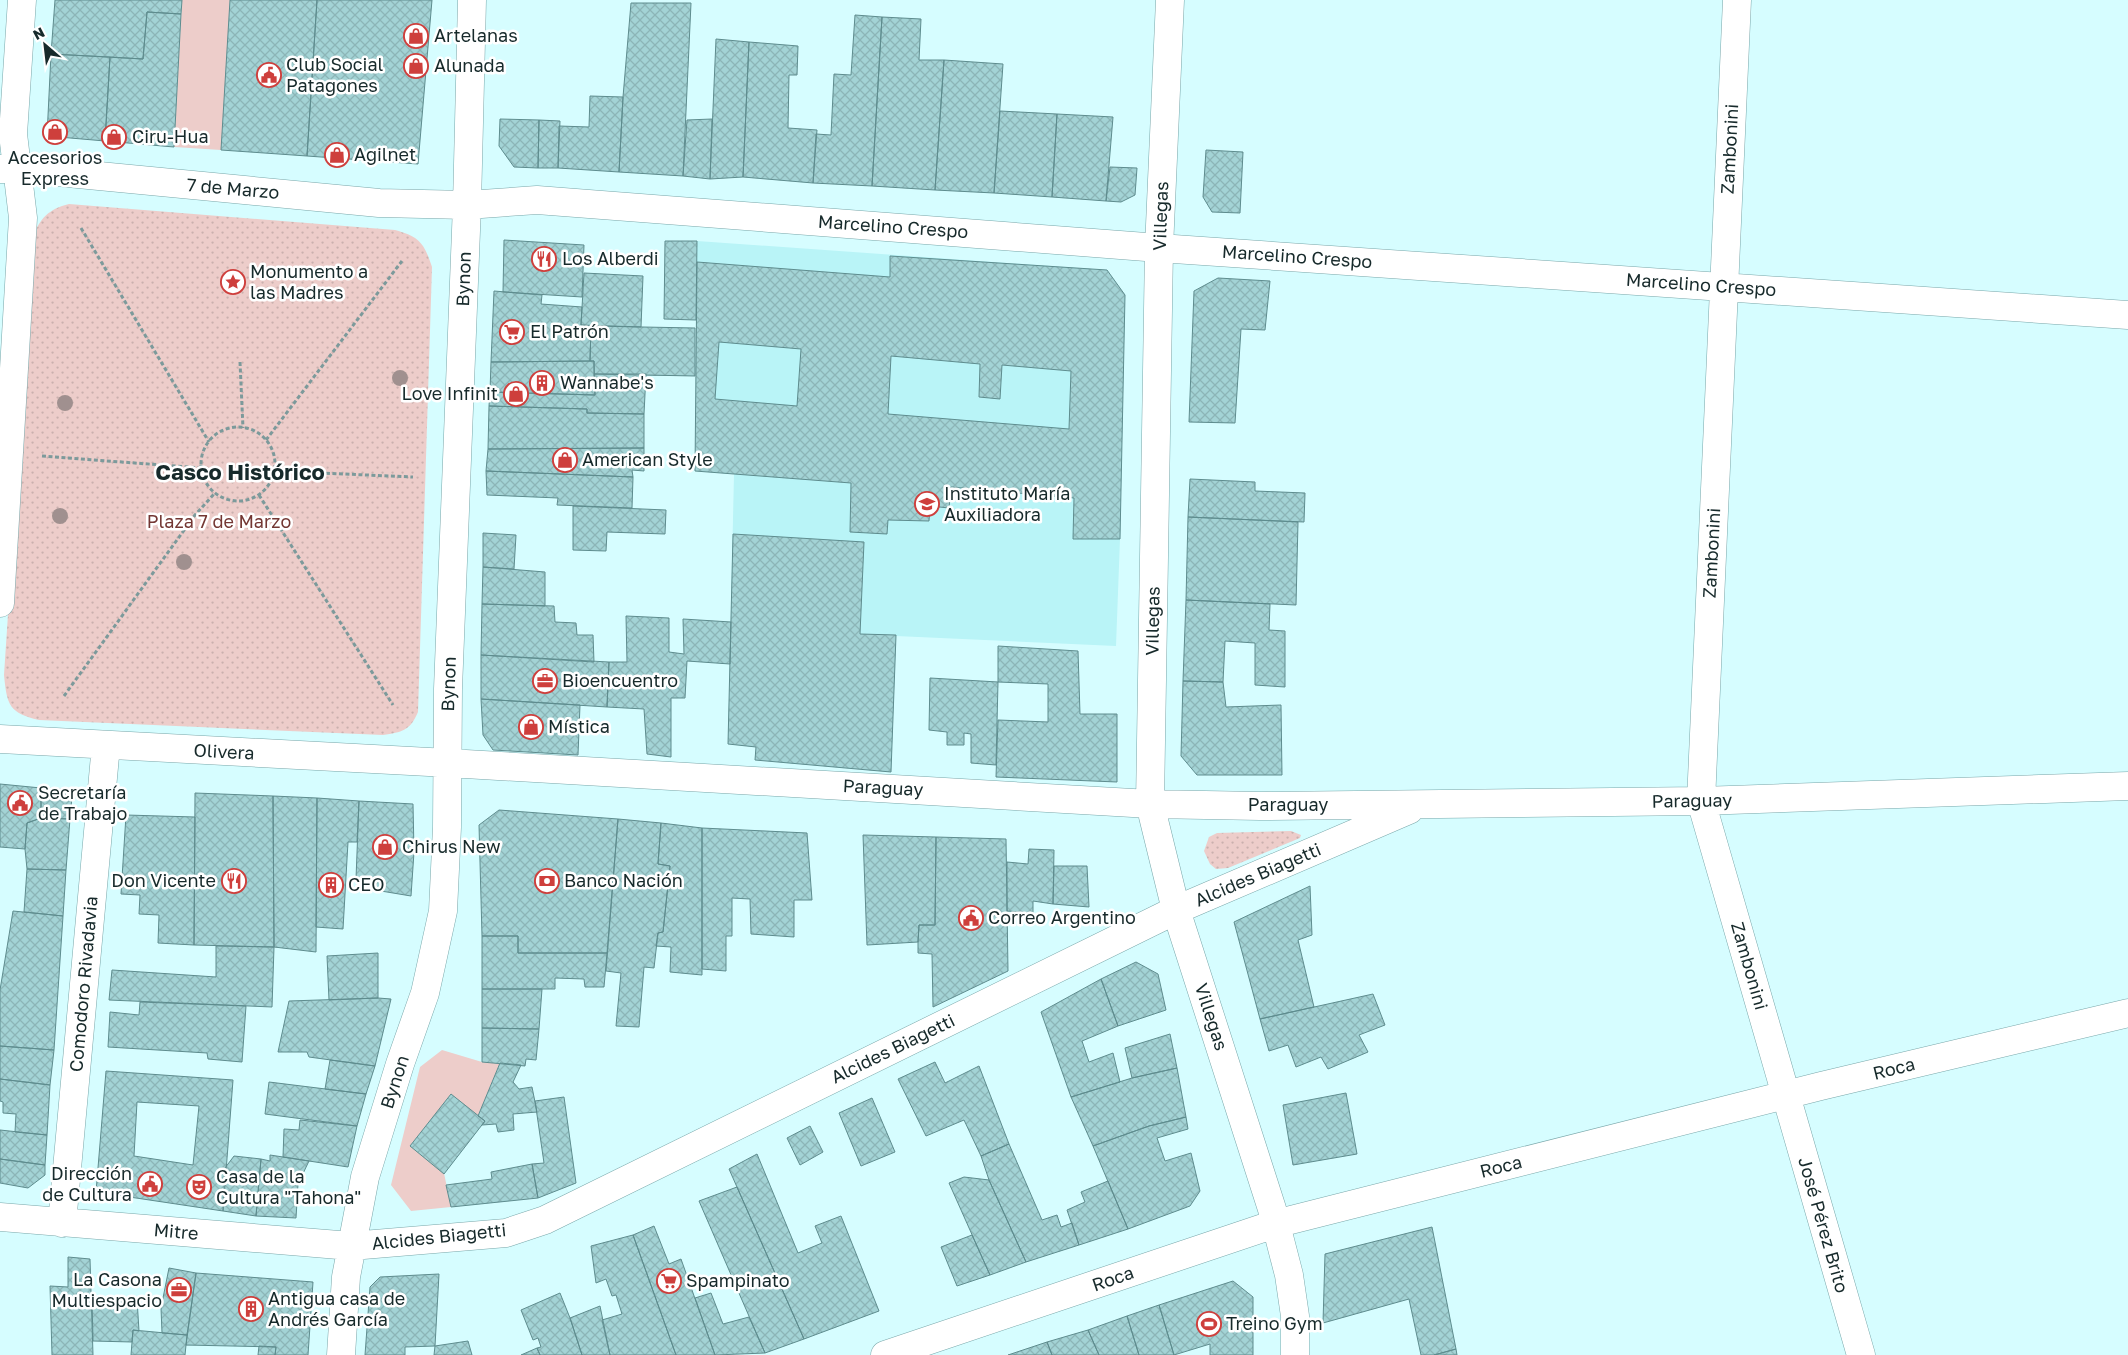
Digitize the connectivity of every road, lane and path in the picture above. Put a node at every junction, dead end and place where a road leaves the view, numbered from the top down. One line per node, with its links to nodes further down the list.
1 (22, 0): 5 (street)
2 (472, 0): 6 (street, Bynon)
3 (1170, 0): 8 (street, Villegas)
4 (1737, 0): 10 (street, Zambonini)
5 (8, 169): 6 (street, 7 de Marzo); 16 (street)
6 (467, 205): 8 (street, Marcelino Crespo); 27 (street, Bynon)
7 (81, 228): 15 (path)
8 (1159, 248): 10 (street, Marcelino Crespo); 30 (street, Villegas)
9 (402, 261): 14 (path)
10 (1724, 287): 11 (street, Marcelino Crespo); 29 (street, Zambonini)
11 (2128, 315)
12 (240, 362): 13 (path)
13 (243, 428): 14 (path); 15 (path)
14 (266, 440): 18 (path)
15 (208, 442): 17 (path)
16 (10, 454): 17 (path); 22 (street)
17 (201, 468): 20 (path)
18 (274, 471): 19 (path); 21 (path)
19 (413, 476)
20 (215, 493): 21 (path); 23 (path)
21 (259, 495): 24 (path)
22 (0, 603)
23 (64, 696)
24 (393, 704)
25 (0, 739): 26 (street, Olivera)
26 (106, 746): 27 (street, Olivera); 36 (street, Comodoro Rivadavia)
27 (448, 763): 30 (street, Paraguay); 38 (street, Bynon)
28 (2128, 786): 29 (street, Paraguay)
29 (1701, 801): 31 (street, Paraguay); 34 (street, Zambonini)
30 (1150, 804): 31 (street, Paraguay); 32 (street, Villegas)
31 (1422, 805): 32 (street, Alcides Biagetti)
32 (1176, 910): 37 (street, Villegas); 38 (street, Alcides Biagetti)
33 (2128, 1012): 34 (street, Roca)
34 (1786, 1095): 37 (street, Roca); 42 (street, José Pérez Brito)
35 (0, 1217): 36 (street, Mitre)
36 (62, 1223): 38 (street, Mitre)
37 (1275, 1224): 40 (street, Roca); 41 (street, Villegas)
38 (351, 1246): 39 (street, Bynon)
39 (341, 1355)
40 (885, 1355)
41 (1295, 1355)
42 (1861, 1355)

